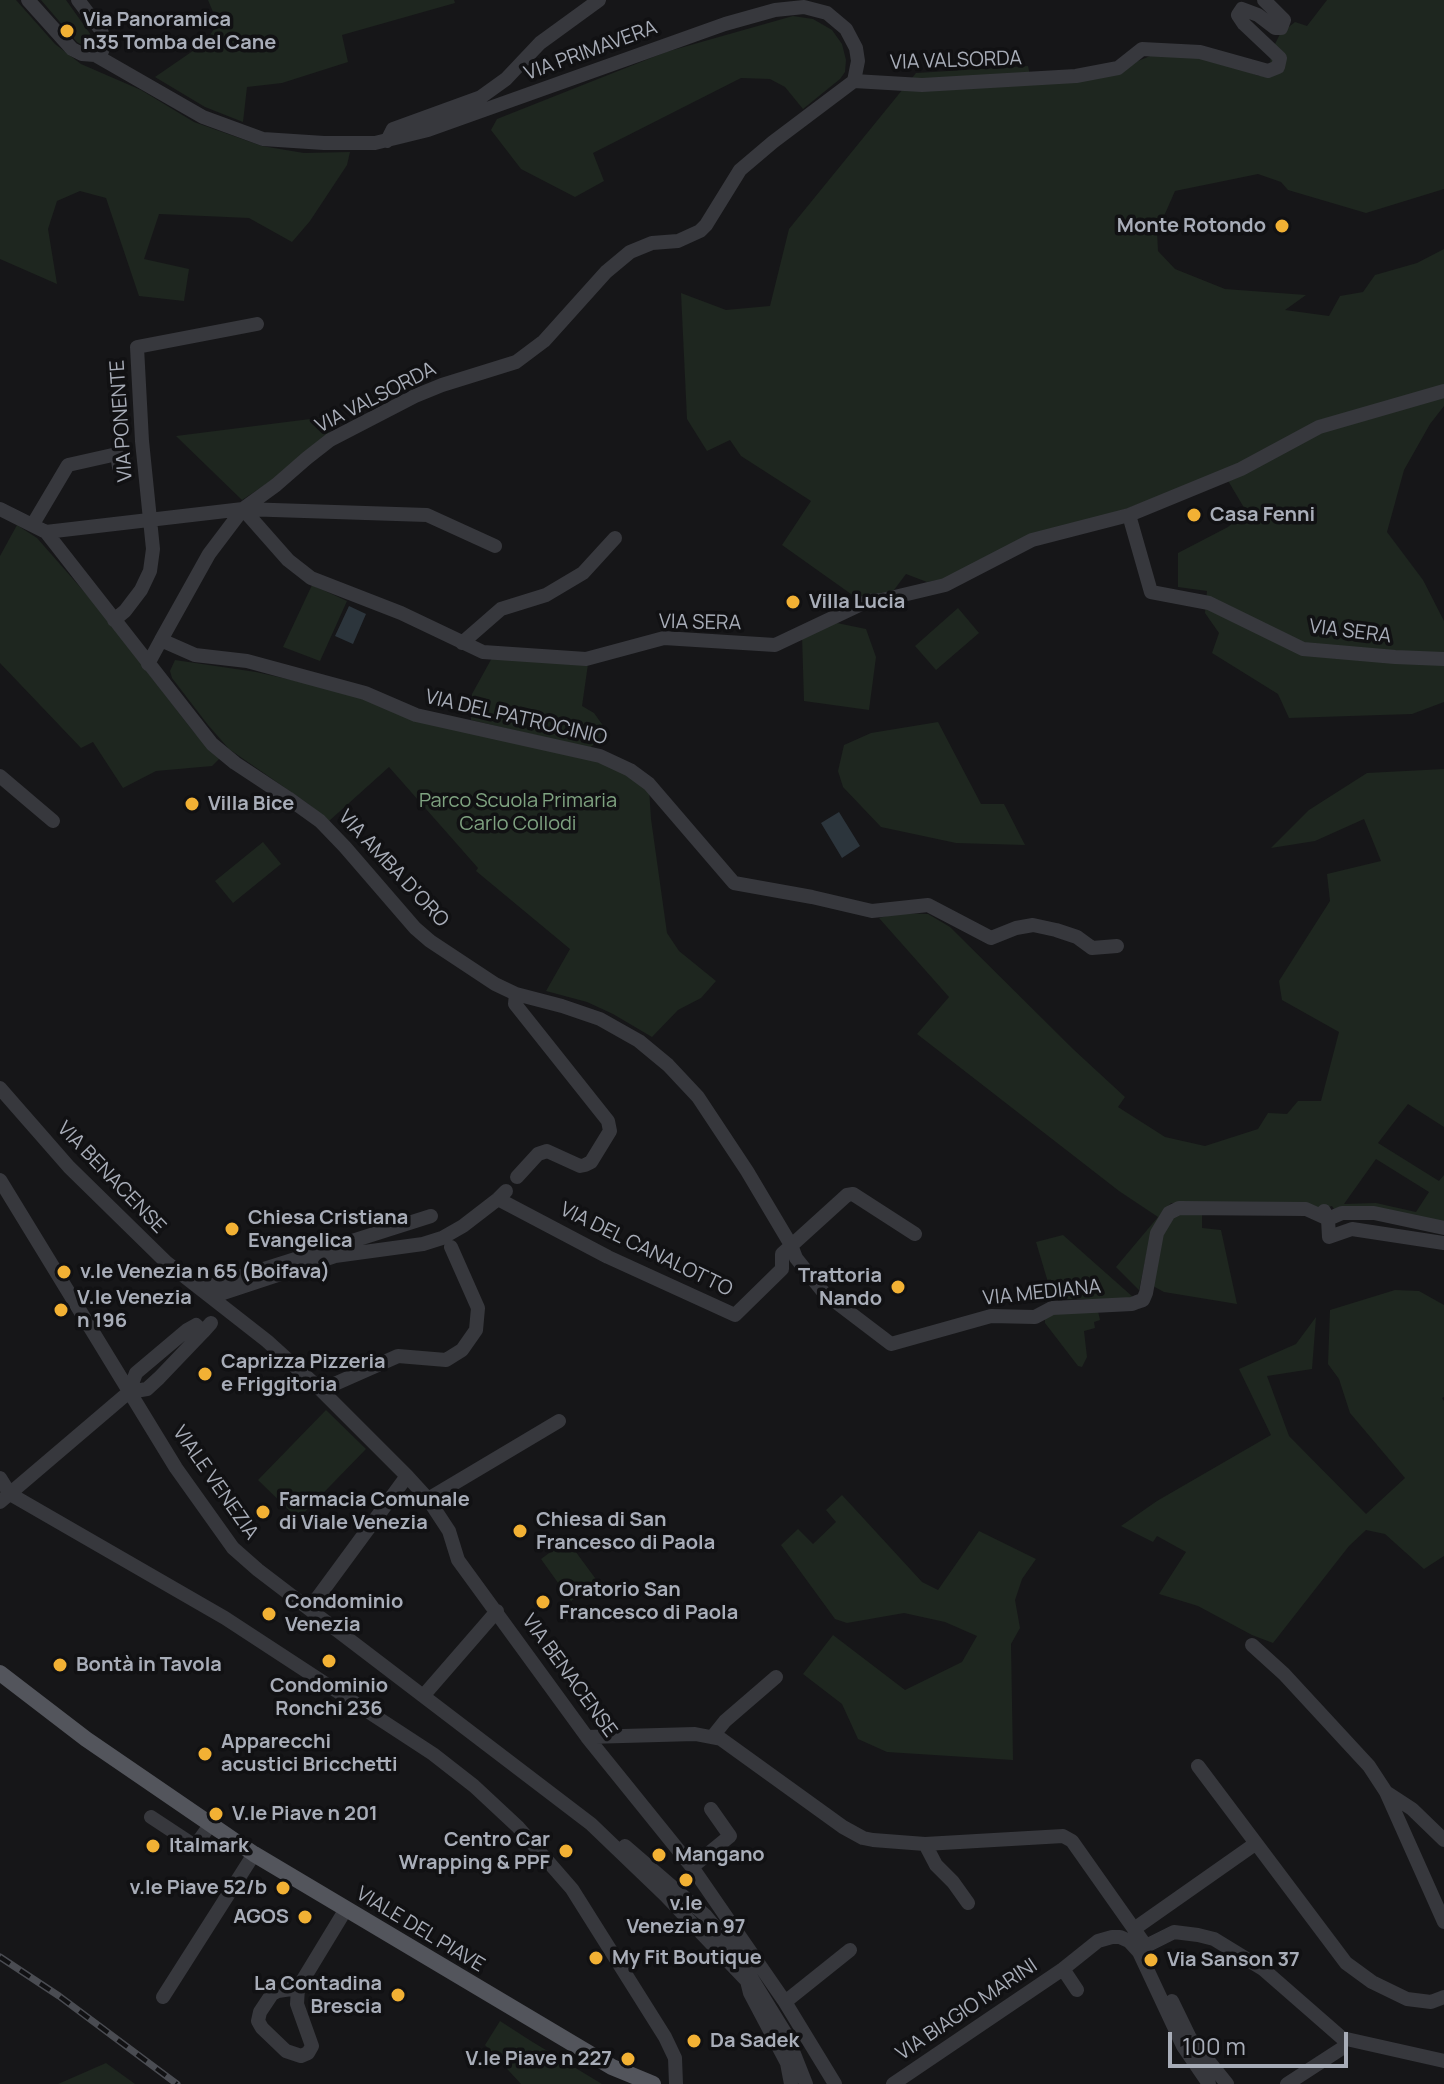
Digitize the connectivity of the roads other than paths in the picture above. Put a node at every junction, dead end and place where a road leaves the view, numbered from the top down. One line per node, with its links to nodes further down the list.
1 (28, 0): 5 (street, VIA PRIMAVERA)
2 (78, 0): 5 (street)
3 (599, 0): 7 (street, VIA PRIMAVERA)
4 (1264, 0): 6 (street, VIA VALSORDA)
5 (95, 55): 7 (street, VIA PRIMAVERA)
6 (854, 81): 7 (street, VIA PRIMAVERA); 12 (street, VIA VALSORDA)
7 (387, 141)
8 (257, 324): 14 (street, VIA PONENTE)
9 (1444, 391): 13 (street, VIA SERA)
10 (119, 467): 15 (street)
11 (0, 509): 15 (street, VIA AMBA D'ORO)
12 (243, 509): 14 (street, VIA VALSORDA); 17 (street); 19 (street); 20 (street, VIA SERA)
13 (1129, 515): 20 (street, VIA SERA); 21 (street, VIA SERA)
14 (150, 519): 15 (street, VIA VALSORDA); 18 (street)
15 (40, 528): 18 (street, VIA AMBA D'ORO)
16 (615, 538): 20 (street)
17 (495, 546)
18 (114, 620): 22 (street, VIA AMBA D'ORO)
19 (161, 640): 22 (street); 25 (street, VIA DEL PATROCINIO)
20 (462, 643)
21 (1444, 659)
22 (148, 664): 26 (street, VIA AMBA D'ORO)
23 (0, 776): 24 (street)
24 (53, 821)
25 (1117, 946)
26 (516, 994): 28 (street); 36 (street, VIA AMBA D'ORO)
27 (0, 1088): 38 (street, VIA BENACENSE)
28 (517, 1177)
29 (0, 1180): 30 (street, VIALE VENEZIA)
30 (6, 1202): 43 (street, VIALE VENEZIA)
31 (1326, 1213): 33 (street); 35 (street); 41 (street, VIA MEDIANA)
32 (431, 1216): 38 (street)
33 (1444, 1228)
34 (915, 1234): 36 (street)
35 (1444, 1243)
36 (791, 1245): 39 (street, VIA DEL CANALOTTO); 41 (street, VIA AMBA D'ORO)
37 (451, 1247): 42 (street)
38 (201, 1289): 39 (street, VIA BENACENSE)
39 (214, 1299): 42 (street, VIA BENACENSE)
40 (203, 1325): 43 (street)
41 (891, 1344)
42 (321, 1390): 45 (street, VIA BENACENSE)
43 (129, 1392): 47 (street); 49 (street, VIALE VENEZIA)
44 (559, 1421): 48 (street)
45 (407, 1476): 48 (street, VIA BENACENSE); 49 (street)
46 (0, 1478): 47 (street)
47 (5, 1498): 89 (street)
48 (428, 1499): 50 (street, VIA BENACENSE)
49 (310, 1608): 54 (street, VIALE VENEZIA)
50 (497, 1611): 54 (street); 56 (street, VIA BENACENSE)
51 (1252, 1645): 58 (street)
52 (0, 1673): 62 (main road, VIALE DEL PIAVE)
53 (776, 1677): 55 (street)
54 (424, 1695): 61 (street, VIALE VENEZIA)
55 (713, 1736): 56 (street); 64 (street)
56 (587, 1737): 67 (street, VIA BENACENSE)
57 (1198, 1766): 65 (street)
58 (1386, 1792): 63 (street); 73 (street)
59 (711, 1809): 67 (street)
60 (151, 1817): 62 (street)
61 (591, 1824): 69 (street, VIALE VENEZIA); 78 (street, VIALE VENEZIA)
62 (210, 1825): 66 (main road, VIALE DEL PIAVE)
63 (1444, 1840)
64 (925, 1844): 70 (street); 74 (street)
65 (1255, 1844): 74 (street); 82 (street)
66 (254, 1854): 71 (main road, VIALE DEL PIAVE); 81 (street)
67 (692, 1867): 68 (street, VIA BENACENSE)
68 (705, 1887): 69 (street); 72 (street); 83 (street, VIA BENACENSE)
69 (689, 1900): 72 (street, VIALE VENEZIA)
70 (968, 1903)
71 (346, 1909): 79 (street); 86 (main road, VIALE DEL PIAVE)
72 (705, 1915): 78 (street, VIALE VENEZIA); 91 (street, VIALE VENEZIA)
73 (1444, 1922)
74 (1134, 1929): 75 (street)
75 (1146, 1946): 85 (street); 95 (street)
76 (850, 1950): 83 (street)
77 (1063, 1969): 80 (street, VIA BIAGIO MARINI); 93 (street, VIA BIAGIO MARINI); 94 (street, VIA BIAGIO MARINI)
78 (747, 1981): 90 (street, VIALE VENEZIA)
79 (298, 1988): 79 (street)
80 (1077, 1990)
81 (163, 1997)
82 (1444, 1997)
83 (785, 2002): 92 (street, VIA BENACENSE)
84 (1341, 2049): 96 (street)
85 (1444, 2061)
86 (612, 2067): 87 (main road, VIALE DEL PIAVE); 88 (main road, VIALE DEL PIAVE)
87 (632, 2084)
88 (653, 2084)
89 (676, 2084)
90 (791, 2084)
91 (806, 2084)
92 (835, 2084)
93 (893, 2084)
94 (1209, 2084)
95 (1227, 2084)
96 (1287, 2084)

